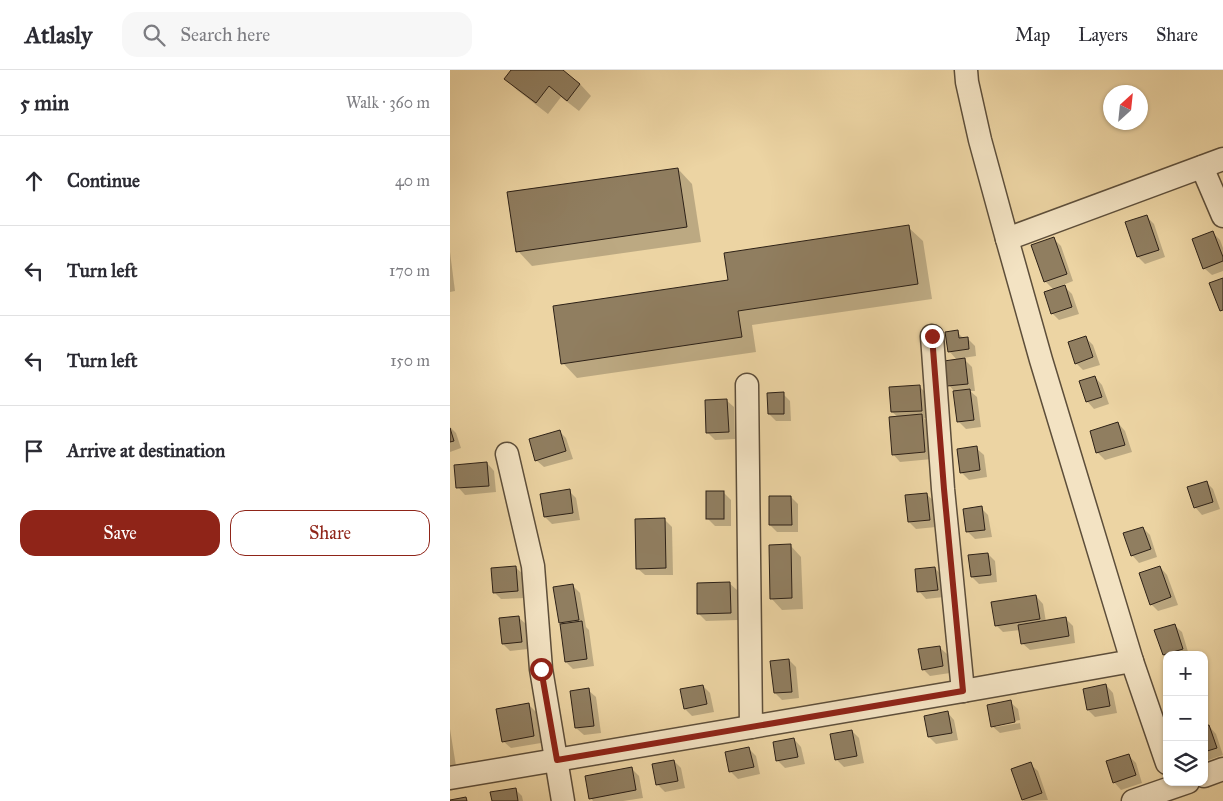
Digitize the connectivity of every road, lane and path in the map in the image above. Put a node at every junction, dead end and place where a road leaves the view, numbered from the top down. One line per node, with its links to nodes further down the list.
1 (966, 70): 4 (street)
2 (1213, 163): 3 (street); 4 (street)
3 (1223, 216)
4 (1006, 239): 8 (street)
5 (932, 336): 9 (street)
6 (746, 385): 10 (street)
7 (507, 454): 12 (street)
8 (1132, 660): 9 (street); 11 (street)
9 (963, 691): 10 (street)
10 (751, 727): 12 (street)
11 (1163, 751)
12 (557, 760): 15 (street); 17 (street)
13 (1223, 769): 14 (street)
14 (1208, 775)
15 (450, 778)
16 (1179, 788): 18 (street)
17 (563, 801)
18 (1132, 801)

